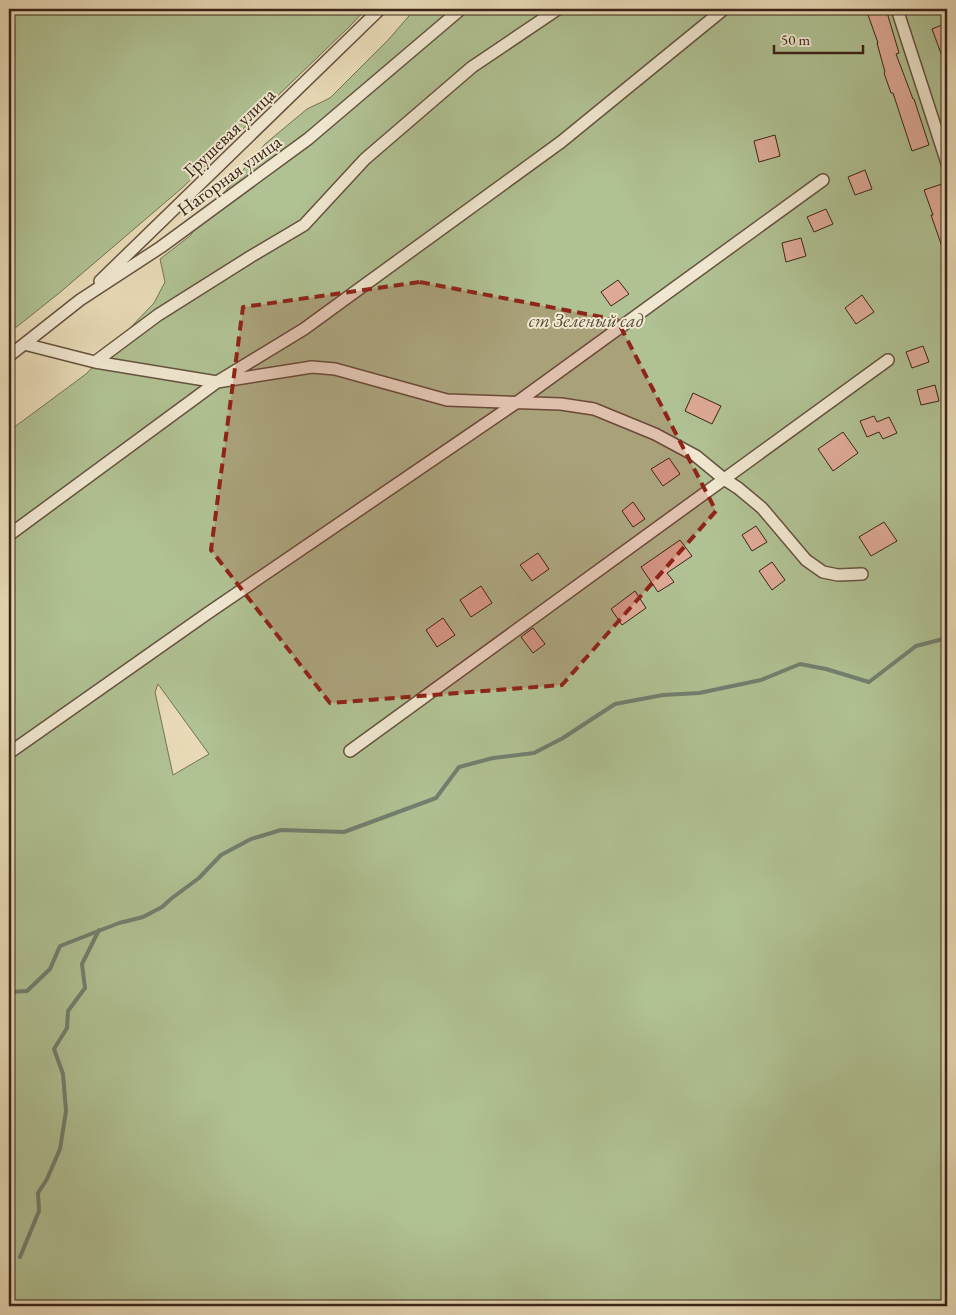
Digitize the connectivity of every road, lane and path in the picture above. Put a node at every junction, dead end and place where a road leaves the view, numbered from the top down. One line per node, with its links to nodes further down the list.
1 (380, 9): 9 (street, Грушевая улица)
2 (460, 9): 9 (street, Нагорная улица)
3 (558, 9): 13 (street)
4 (724, 9): 14 (street)
5 (897, 9): 6 (street)
6 (943, 134): 7 (street)
7 (947, 163)
8 (822, 180): 15 (street)
9 (80, 300): 10 (street, Нагорная улица)
10 (24, 344): 11 (street, Нагорная улица); 13 (street)
11 (9, 356)
12 (888, 360): 16 (street)
13 (95, 362): 14 (street)
14 (217, 382): 15 (street); 17 (street)
15 (516, 403): 16 (street); 20 (street)
16 (724, 479): 18 (street); 19 (street)
17 (9, 535)
18 (862, 574)
19 (350, 750)
20 (9, 753)

